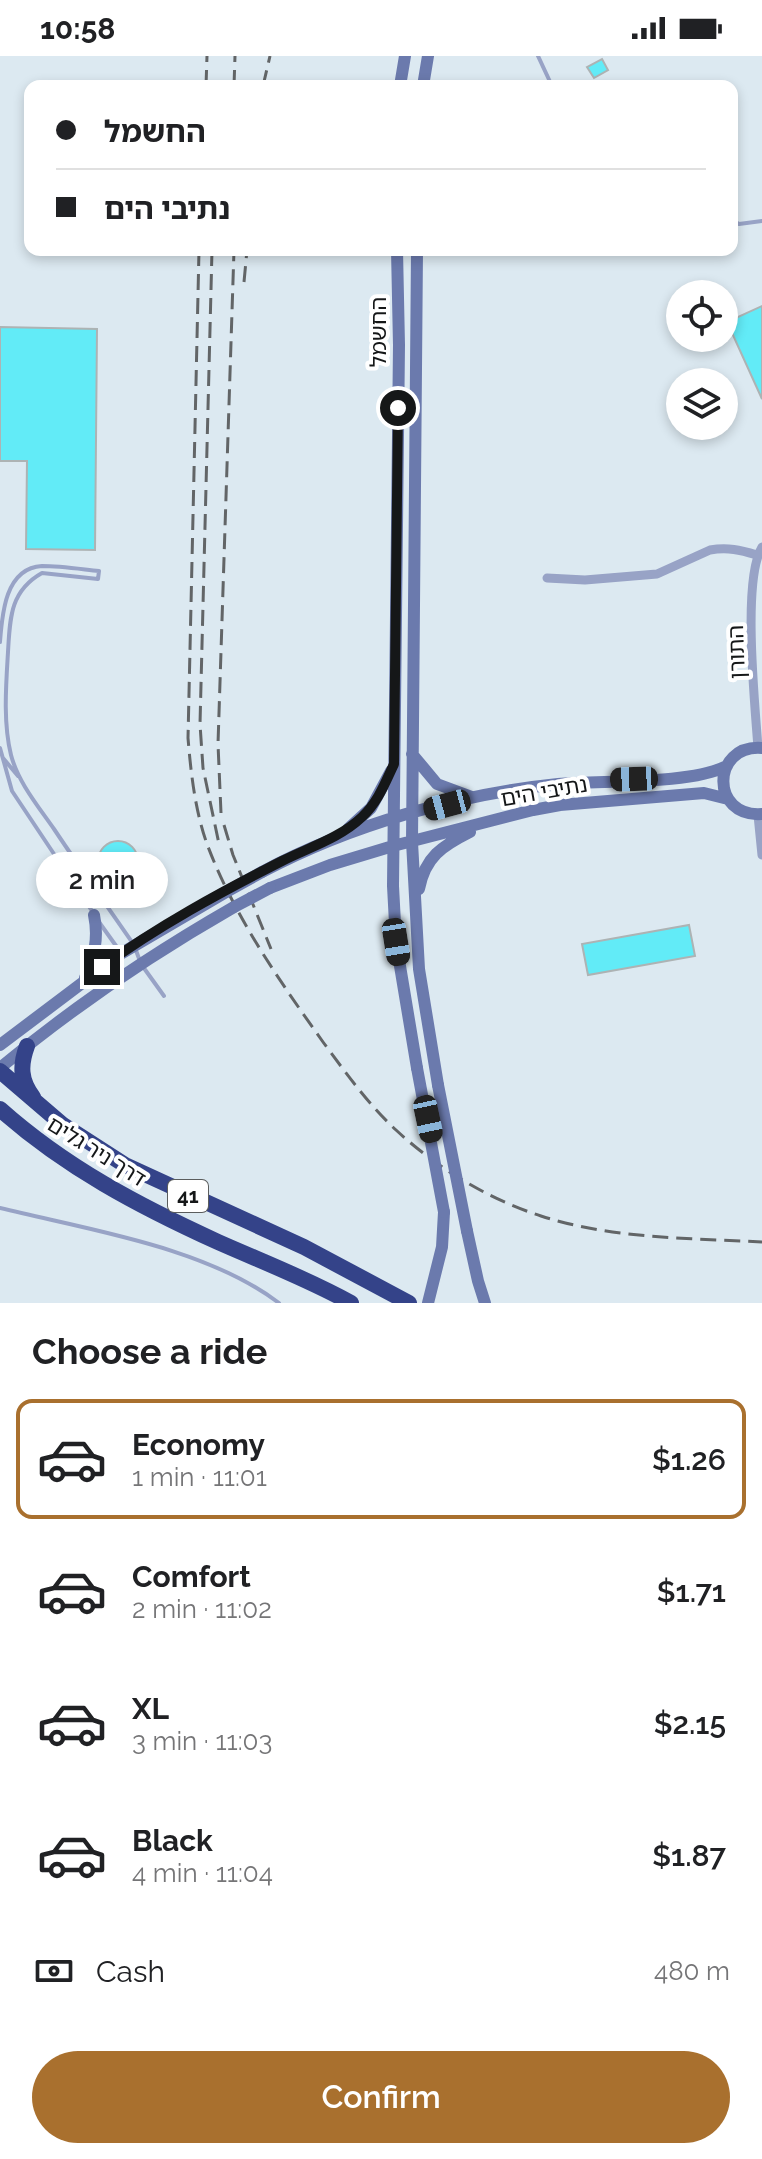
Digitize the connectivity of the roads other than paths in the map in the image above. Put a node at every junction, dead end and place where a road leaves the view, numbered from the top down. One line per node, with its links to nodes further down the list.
1 (405, 56): 4 (street)
2 (428, 56): 5 (street)
3 (538, 56): 6 (lane)
4 (401, 80)
5 (424, 80)
6 (549, 80)
7 (762, 221): 8 (lane)
8 (738, 223)
9 (397, 256): 18 (street, החשמל)
10 (417, 256): 16 (street, החשמל)
11 (759, 551): 12 (street); 15 (street, התורן)
12 (547, 578)
13 (0, 642): 20 (lane)
14 (0, 748): 17 (lane)
15 (760, 748): 19 (street, נתיבי הים)
16 (412, 754): 21 (street); 23 (street, החשמל)
17 (1, 755): 20 (lane); 32 (lane)
18 (394, 764): 25 (street, החשמל); 27 (street)
19 (727, 766): 21 (street, נתיבי הים); 22 (street)
20 (26, 788): 33 (lane)
21 (475, 798): 23 (street, נתיבי הים)
22 (728, 799): 24 (street); 26 (street, נתיבי הים)
23 (412, 814): 25 (street, נתיבי הים); 28 (street, החשמל)
24 (760, 815): 30 (street)
25 (393, 819): 27 (street, נתיבי הים); 29 (street, החשמל)
26 (495, 820): 28 (street, נתיבי הים); 31 (street)
27 (340, 835): 33 (street, נתיבי הים, bridge)
28 (412, 842): 29 (street, נתיבי הים); 31 (street, החשמל)
29 (393, 846): 35 (street, נתיבי הים, bridge); 52 (street, החשמל, bridge)
30 (762, 855)
31 (415, 912): 53 (street, bridge)
32 (94, 915): 34 (lane); 36 (street)
33 (134, 945): 34 (street, נתיבי הים); 35 (lane)
34 (122, 953): 35 (lane); 36 (street, נתיבי הים)
35 (141, 964): 37 (lane); 41 (street, נתיבי הים)
36 (83, 981): 38 (street, נתיבי הים)
37 (164, 996)
38 (25, 1027): 39 (street); 40 (street, נתיבי הים)
39 (0, 1036)
40 (0, 1045)
41 (27, 1046): 42 (street, נתיבי הים); 43 (highway)
42 (0, 1070): 43 (highway, 41)
43 (42, 1107): 48 (highway, 41)
44 (0, 1109): 46 (highway, דרך ניר גלים / 41)
45 (0, 1124): 46 (highway)
46 (33, 1138): 50 (highway, דרך ניר גלים / 41)
47 (0, 1208): 49 (lane)
48 (393, 1298): 51 (highway, 41)
49 (279, 1303)
50 (351, 1303)
51 (409, 1303)
52 (428, 1303)
53 (485, 1303)

